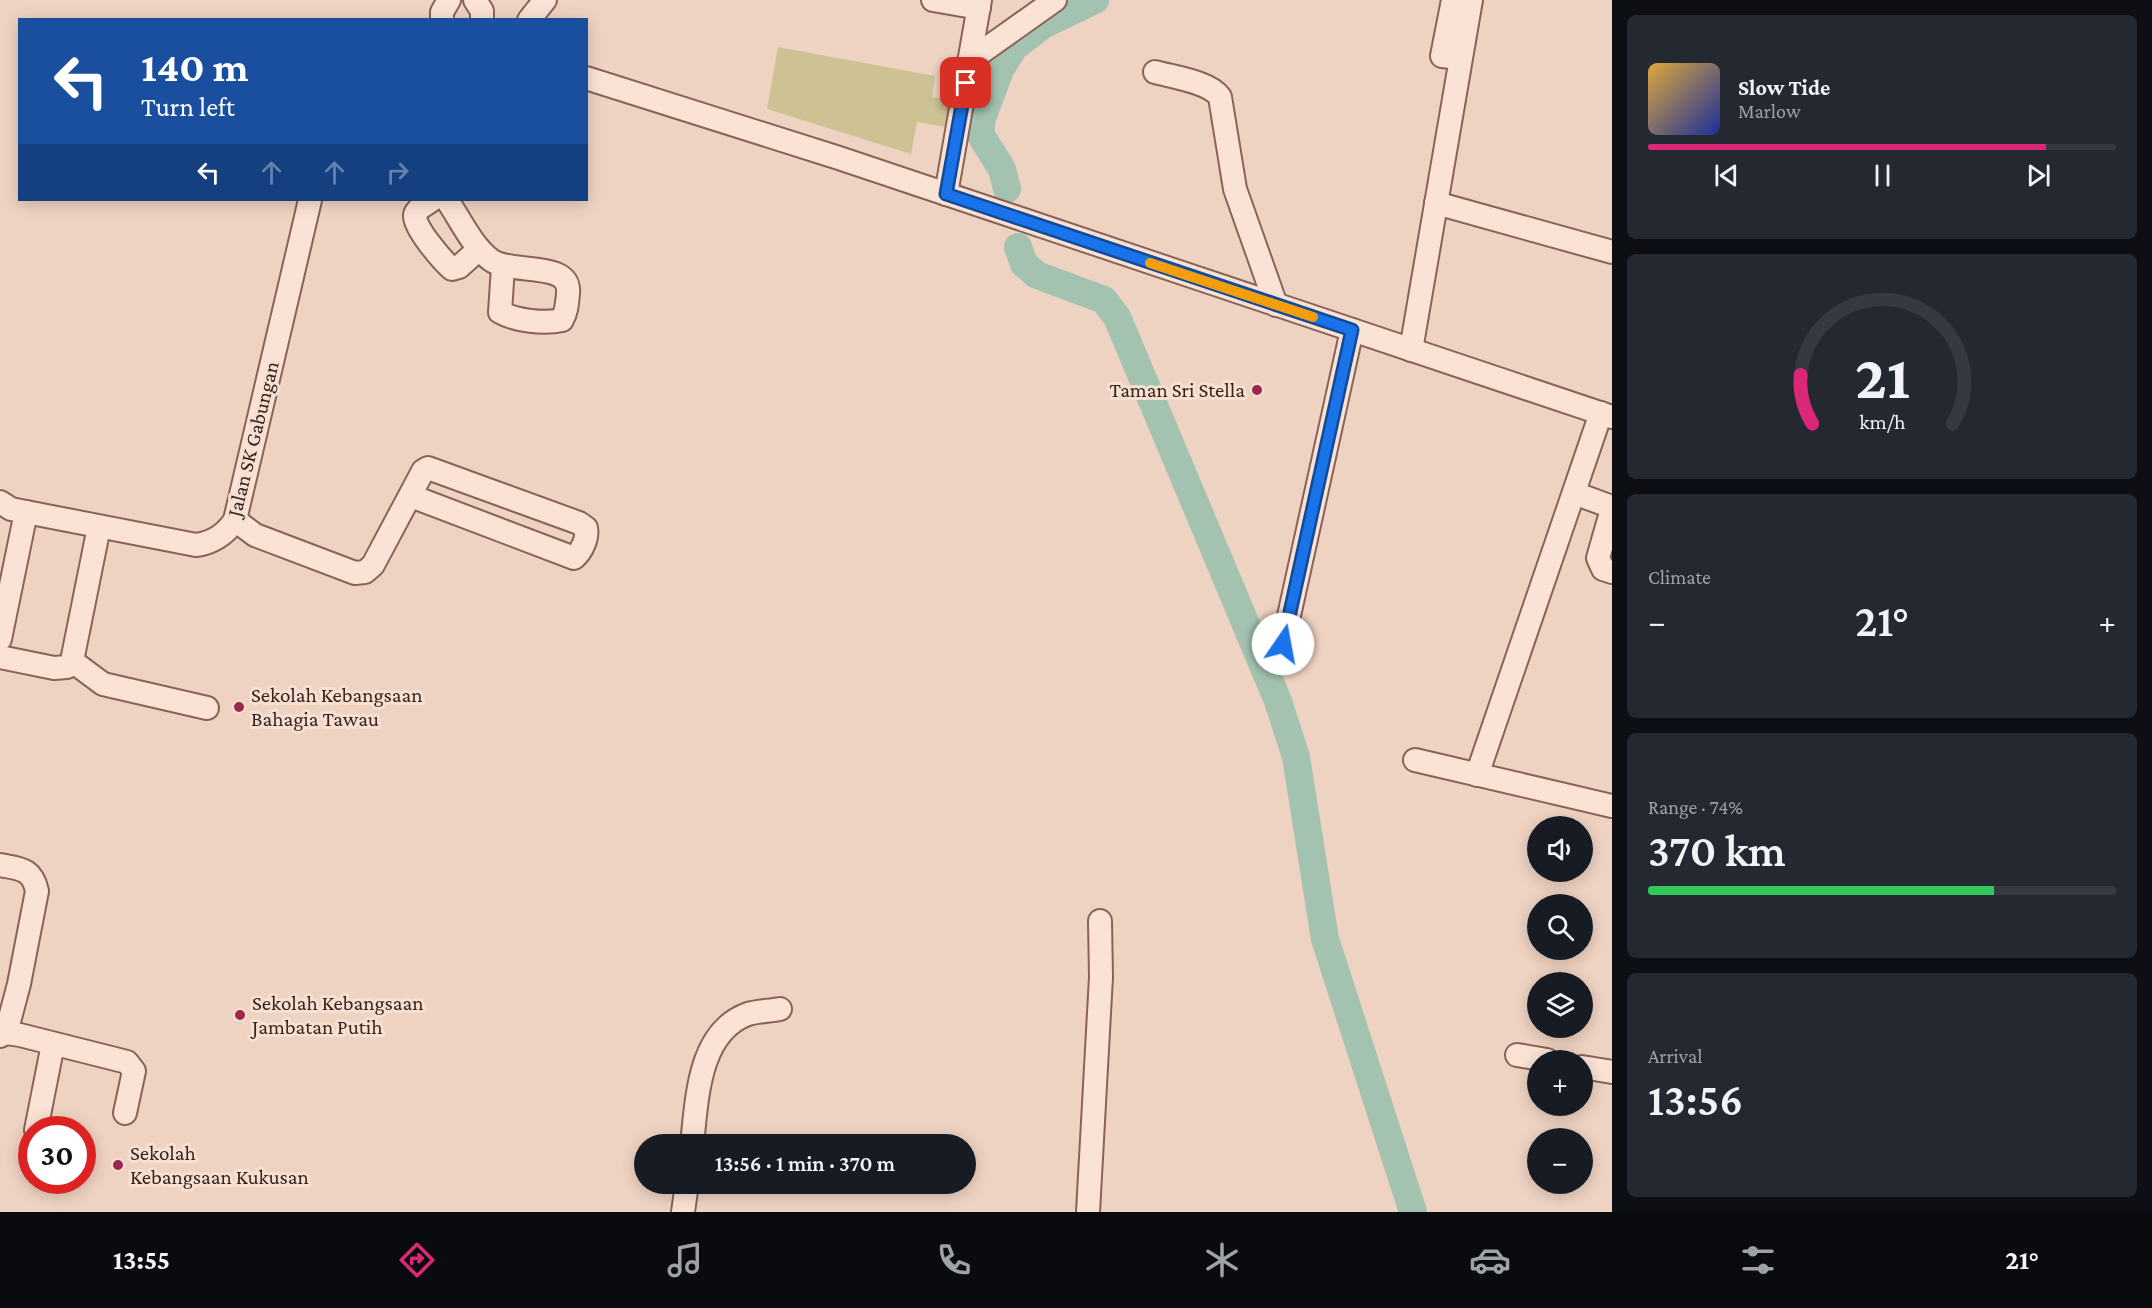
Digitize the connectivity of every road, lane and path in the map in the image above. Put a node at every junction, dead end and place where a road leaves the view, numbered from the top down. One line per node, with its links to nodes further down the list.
1 (545, 0): 7 (street)
2 (933, 0): 6 (street)
3 (1055, 0): 9 (street)
4 (1453, 0): 8 (street)
5 (1472, 0): 8 (street)
6 (980, 4): 9 (street)
7 (531, 18)
8 (1460, 57): 16 (street)
9 (969, 61): 12 (street)
10 (1155, 72): 20 (street)
11 (588, 79): 12 (street)
12 (946, 194): 20 (street)
13 (310, 201): 29 (street, Jalan SK Gabungan)
14 (431, 201): 17 (street)
15 (448, 201): 17 (street)
16 (1436, 203): 18 (street); 22 (street)
17 (479, 249): 19 (street)
18 (1612, 252)
19 (503, 267)
20 (1276, 305): 21 (street)
21 (1352, 330): 22 (street); 34 (street)
22 (1411, 350): 23 (street)
23 (1607, 415): 24 (street)
24 (1574, 493): 28 (street); 39 (street)
25 (411, 496): 26 (street); 29 (street); 31 (street)
26 (509, 496): 31 (street); 31 (street)
27 (9, 508): 30 (street, Jalan SK Gabungan); 33 (street)
28 (1612, 508): 32 (street)
29 (233, 522): 30 (street, Jalan SK Gabungan)
30 (99, 527): 36 (street)
31 (497, 529)
32 (1612, 572)
33 (0, 639)
34 (1283, 644)
35 (0, 657): 36 (street)
36 (72, 661): 37 (street)
37 (207, 708)
38 (1415, 760): 39 (street)
39 (1477, 775): 40 (street)
40 (1612, 806)
41 (0, 865): 44 (street)
42 (1100, 921): 55 (street)
43 (780, 1010): 52 (street)
44 (3, 1034): 45 (street)
45 (53, 1044): 50 (street); 51 (street)
46 (1517, 1055): 47 (street)
47 (1527, 1057)
48 (1593, 1069): 49 (street)
49 (1612, 1072)
50 (125, 1113)
51 (39, 1116)
52 (693, 1134)
53 (686, 1194): 54 (street)
54 (683, 1212)
55 (1088, 1212)

